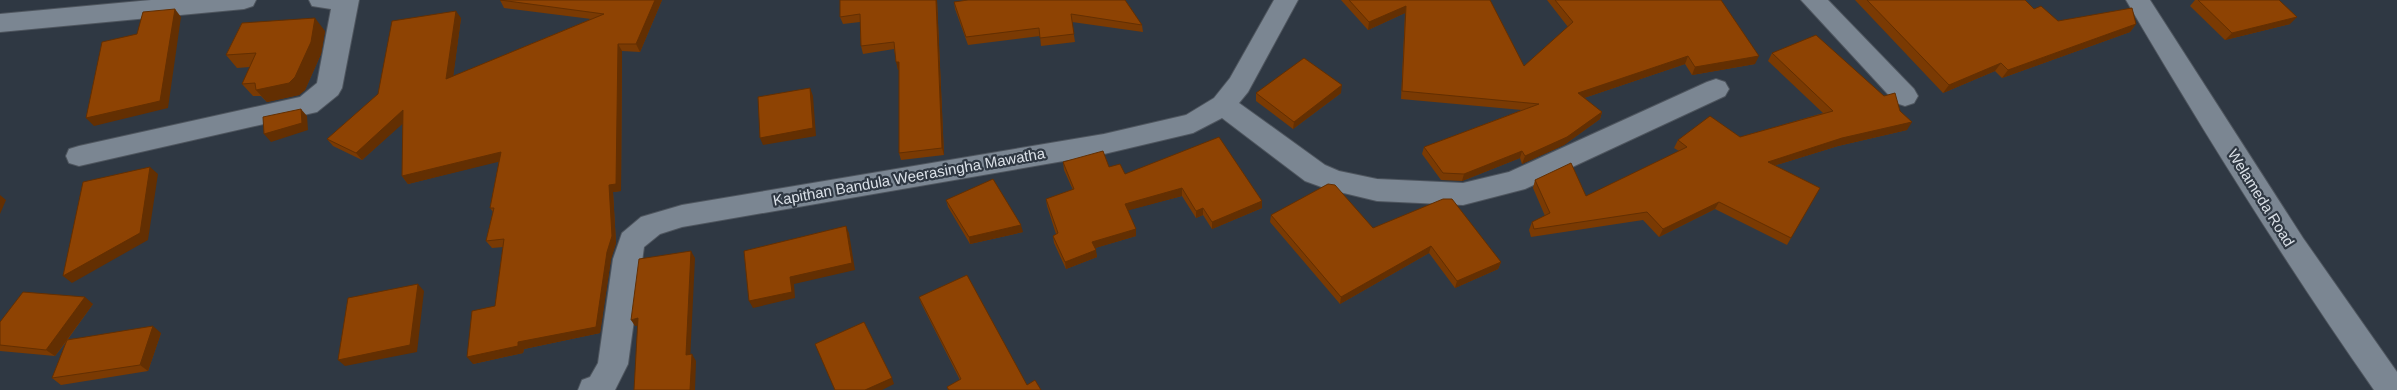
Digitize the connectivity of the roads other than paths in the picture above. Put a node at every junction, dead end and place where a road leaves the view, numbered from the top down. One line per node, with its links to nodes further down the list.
1 (244, 0): 6 (street)
2 (338, 0): 10 (street)
3 (1286, 0): 9 (street, Kapithan Bandula Weerasingha Mawatha)
4 (1813, 0): 8 (street)
5 (2138, 0): 12 (street, Welameda Road)
6 (7, 15)
7 (1716, 89): 9 (street)
8 (1905, 96)
9 (1224, 105): 11 (street, Kapithan Bandula Weerasingha Mawatha)
10 (79, 156)
11 (599, 389)
12 (2392, 390)

